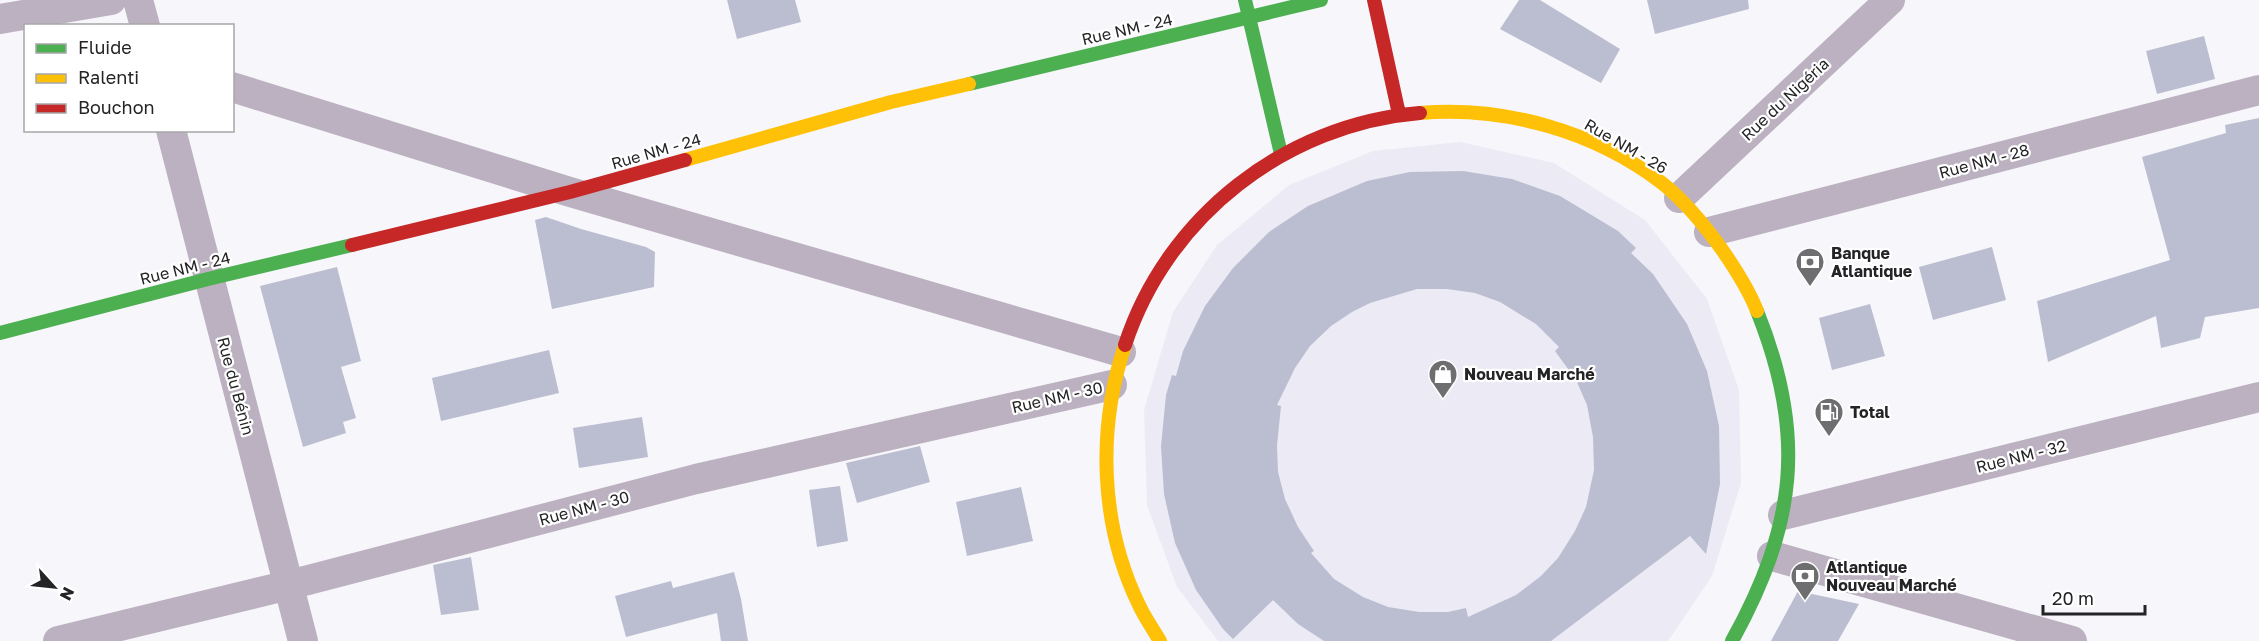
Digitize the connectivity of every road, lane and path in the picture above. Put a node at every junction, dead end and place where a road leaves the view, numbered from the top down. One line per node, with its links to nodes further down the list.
1 (111, 0): 8 (street)
2 (138, 0): 9 (street)
3 (1245, 0): 7 (street)
4 (1321, 0): 7 (street, Rue NM - 24)
5 (1374, 0): 12 (street)
6 (1890, 0): 16 (street, Rue du Nigéria)
7 (1249, 18): 14 (street); 15 (street, Rue NM - 24)
8 (11, 19)
9 (144, 24)
10 (234, 88): 15 (street)
11 (2259, 90): 17 (street, Rue NM - 28)
12 (1399, 114): 14 (street, Rue NM - 26); 16 (street, Rue NM - 26)
13 (171, 132): 18 (street, Rue du Bénin)
14 (1281, 154): 20 (street, Rue NM - 26)
15 (570, 192): 18 (street, Rue NM - 24); 20 (street)
16 (1679, 198): 17 (street, Rue NM - 26)
17 (1709, 232): 23 (street, Rue NM - 26)
18 (208, 279): 19 (street, Rue NM - 24); 25 (street, Rue du Bénin)
19 (0, 333)
20 (1121, 352): 21 (street, Rue NM - 26)
21 (1112, 385): 25 (street, Rue NM - 30); 28 (street, Rue NM - 26)
22 (2259, 397): 23 (street, Rue NM - 32)
23 (1783, 515): 24 (street, Rue NM - 26)
24 (1772, 556): 29 (street, Rue NM - 26); 30 (street)
25 (289, 585): 26 (street, Rue NM - 30); 27 (street, Rue du Bénin)
26 (58, 641)
27 (303, 641)
28 (1160, 641)
29 (1732, 641)
30 (2072, 641)

